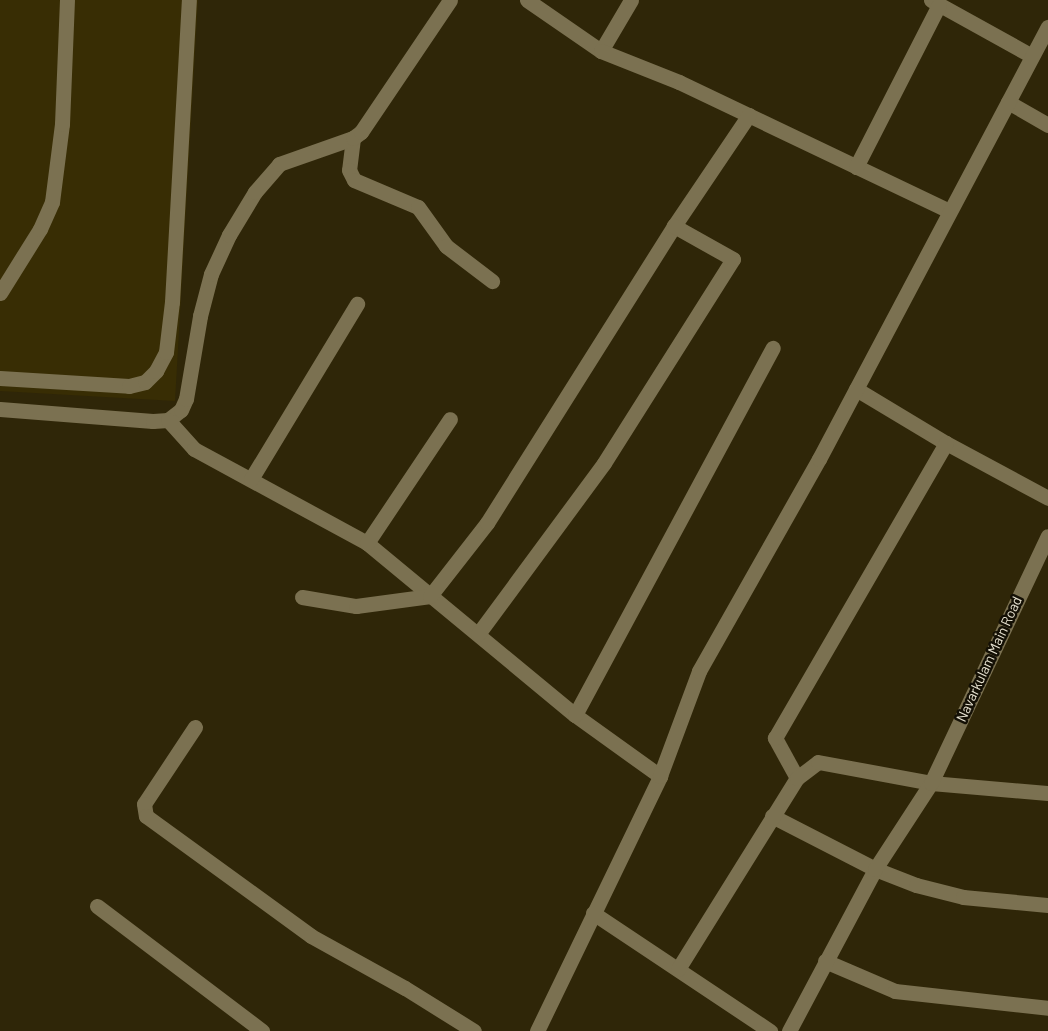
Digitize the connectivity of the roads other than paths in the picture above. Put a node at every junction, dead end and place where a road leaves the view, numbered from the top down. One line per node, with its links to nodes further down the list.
1 (67, 0): 18 (street)
2 (189, 0): 21 (street)
3 (450, 0): 13 (street)
4 (527, 0): 8 (street)
5 (631, 0): 8 (street)
6 (935, 2): 9 (street); 14 (street)
7 (1048, 27): 9 (street)
8 (601, 51): 11 (street)
9 (1032, 56): 10 (street)
10 (1008, 102): 12 (street); 15 (street)
11 (749, 115): 14 (street); 16 (street)
12 (1048, 125)
13 (353, 138): 17 (street); 25 (street)
14 (856, 166): 15 (street)
15 (948, 211): 22 (street)
16 (674, 226): 31 (street); 33 (street)
17 (492, 280)
18 (0, 293)
19 (357, 304): 27 (street)
20 (773, 348): 34 (street)
21 (0, 378)
22 (856, 388): 26 (street); 36 (street)
23 (0, 409): 25 (street)
24 (450, 419): 30 (street)
25 (168, 420): 27 (street)
26 (946, 443): 28 (street); 37 (street)
27 (251, 479): 30 (street)
28 (1048, 498)
29 (1048, 536): 38 (street, Navarkulam Main Road)
30 (367, 543): 31 (street)
31 (430, 596): 32 (street); 33 (street)
32 (302, 597)
33 (478, 634): 34 (street)
34 (575, 714): 36 (street)
35 (195, 727): 49 (street)
36 (660, 776): 44 (street)
37 (796, 778): 38 (street); 40 (street)
38 (931, 783): 39 (street); 41 (street, Navarkulam Main Road)
39 (1048, 793)
40 (772, 816): 41 (street); 46 (street)
41 (875, 869): 42 (street); 45 (street, Navarkulam Main Road)
42 (1048, 905)
43 (97, 906): 48 (street)
44 (593, 912): 46 (street); 50 (street)
45 (825, 961): 47 (street); 52 (street, Navarkulam Main Road)
46 (678, 969): 51 (street)
47 (1048, 1008)
48 (262, 1031)
49 (474, 1031)
50 (537, 1031)
51 (770, 1031)
52 (789, 1031)

